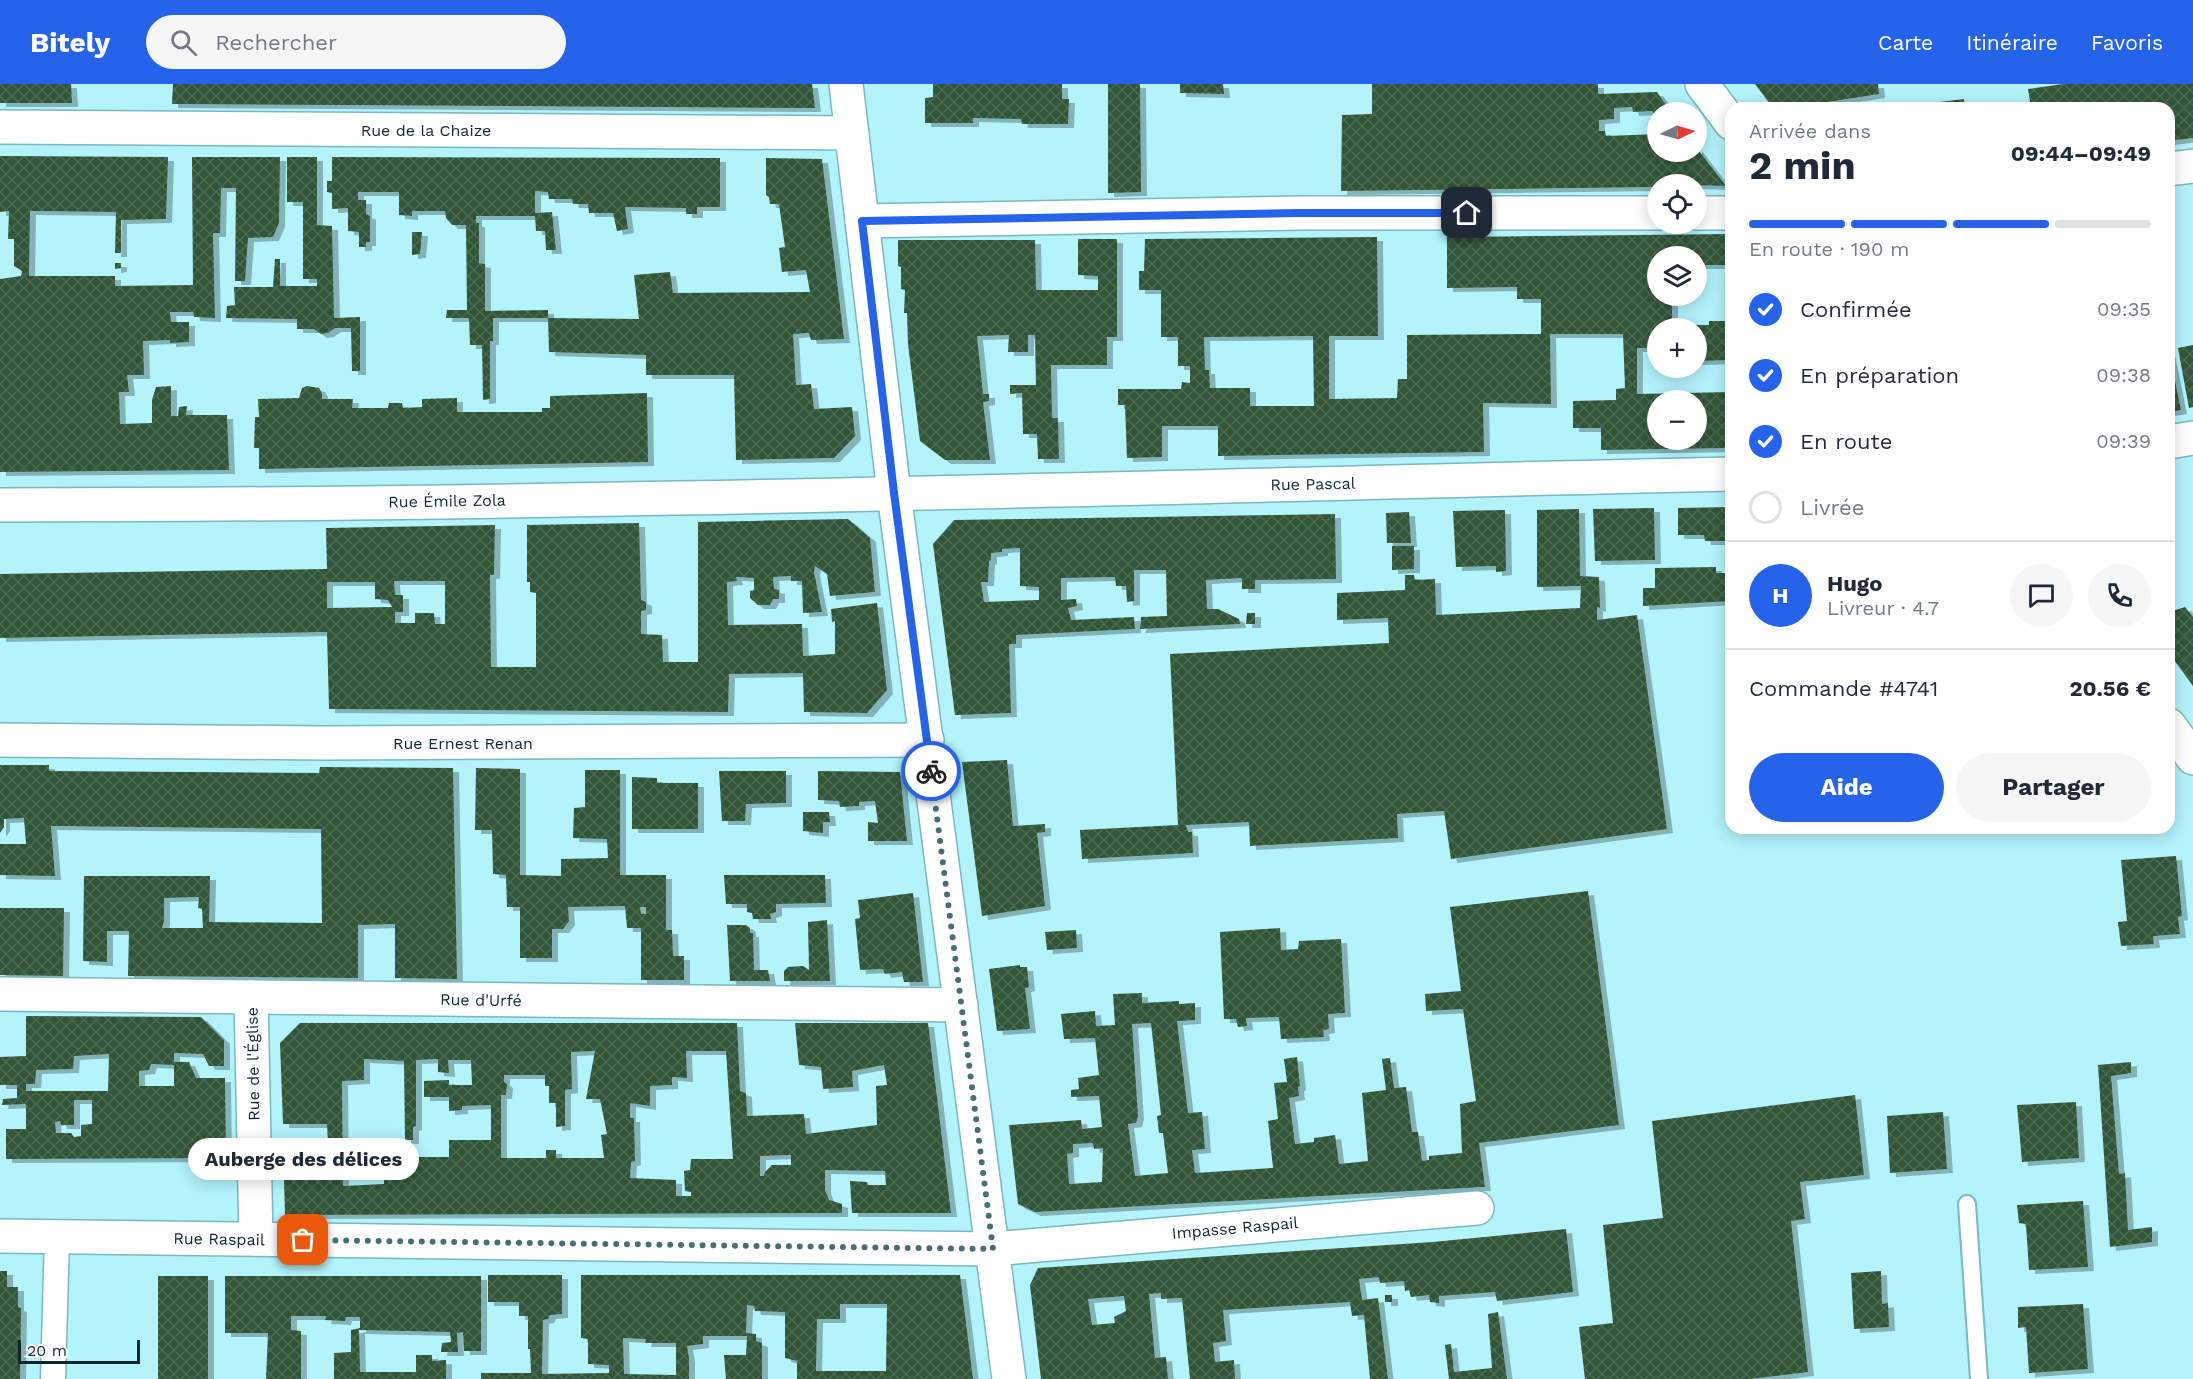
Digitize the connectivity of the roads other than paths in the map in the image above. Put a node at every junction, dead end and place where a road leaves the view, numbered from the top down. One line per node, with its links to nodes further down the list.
1 (846, 84): 5 (street)
2 (1702, 84): 3 (street)
3 (1725, 115)
4 (0, 127): 5 (street, Rue de la Chaize)
5 (852, 133): 11 (street)
6 (2193, 166): 7 (street)
7 (2175, 169)
8 (1647, 213): 11 (street)
9 (1707, 213): 10 (street)
10 (1725, 213)
11 (862, 221): 15 (street)
12 (2193, 438): 13 (street)
13 (2175, 441)
14 (1725, 474): 15 (street, Rue Pascal)
15 (894, 493): 16 (street, Rue Émile Zola); 19 (street)
16 (0, 505)
17 (2175, 733): 20 (street)
18 (0, 740): 19 (street, Rue Ernest Renan)
19 (927, 740): 23 (street)
20 (2193, 758)
21 (0, 994): 22 (street, Rue d'Urfé)
22 (251, 997): 23 (street, Rue d'Urfé); 28 (street, Rue de l'Église)
23 (961, 1005): 29 (street)
24 (1967, 1204): 32 (lane)
25 (1477, 1208): 29 (street, Impasse Raspail)
26 (0, 1236): 27 (street, Rue Raspail)
27 (57, 1236): 28 (street, Rue Raspail); 30 (street)
28 (256, 1239): 29 (street, Rue Raspail)
29 (993, 1249): 31 (street)
30 (53, 1379)
31 (1009, 1379)
32 (1979, 1379)

